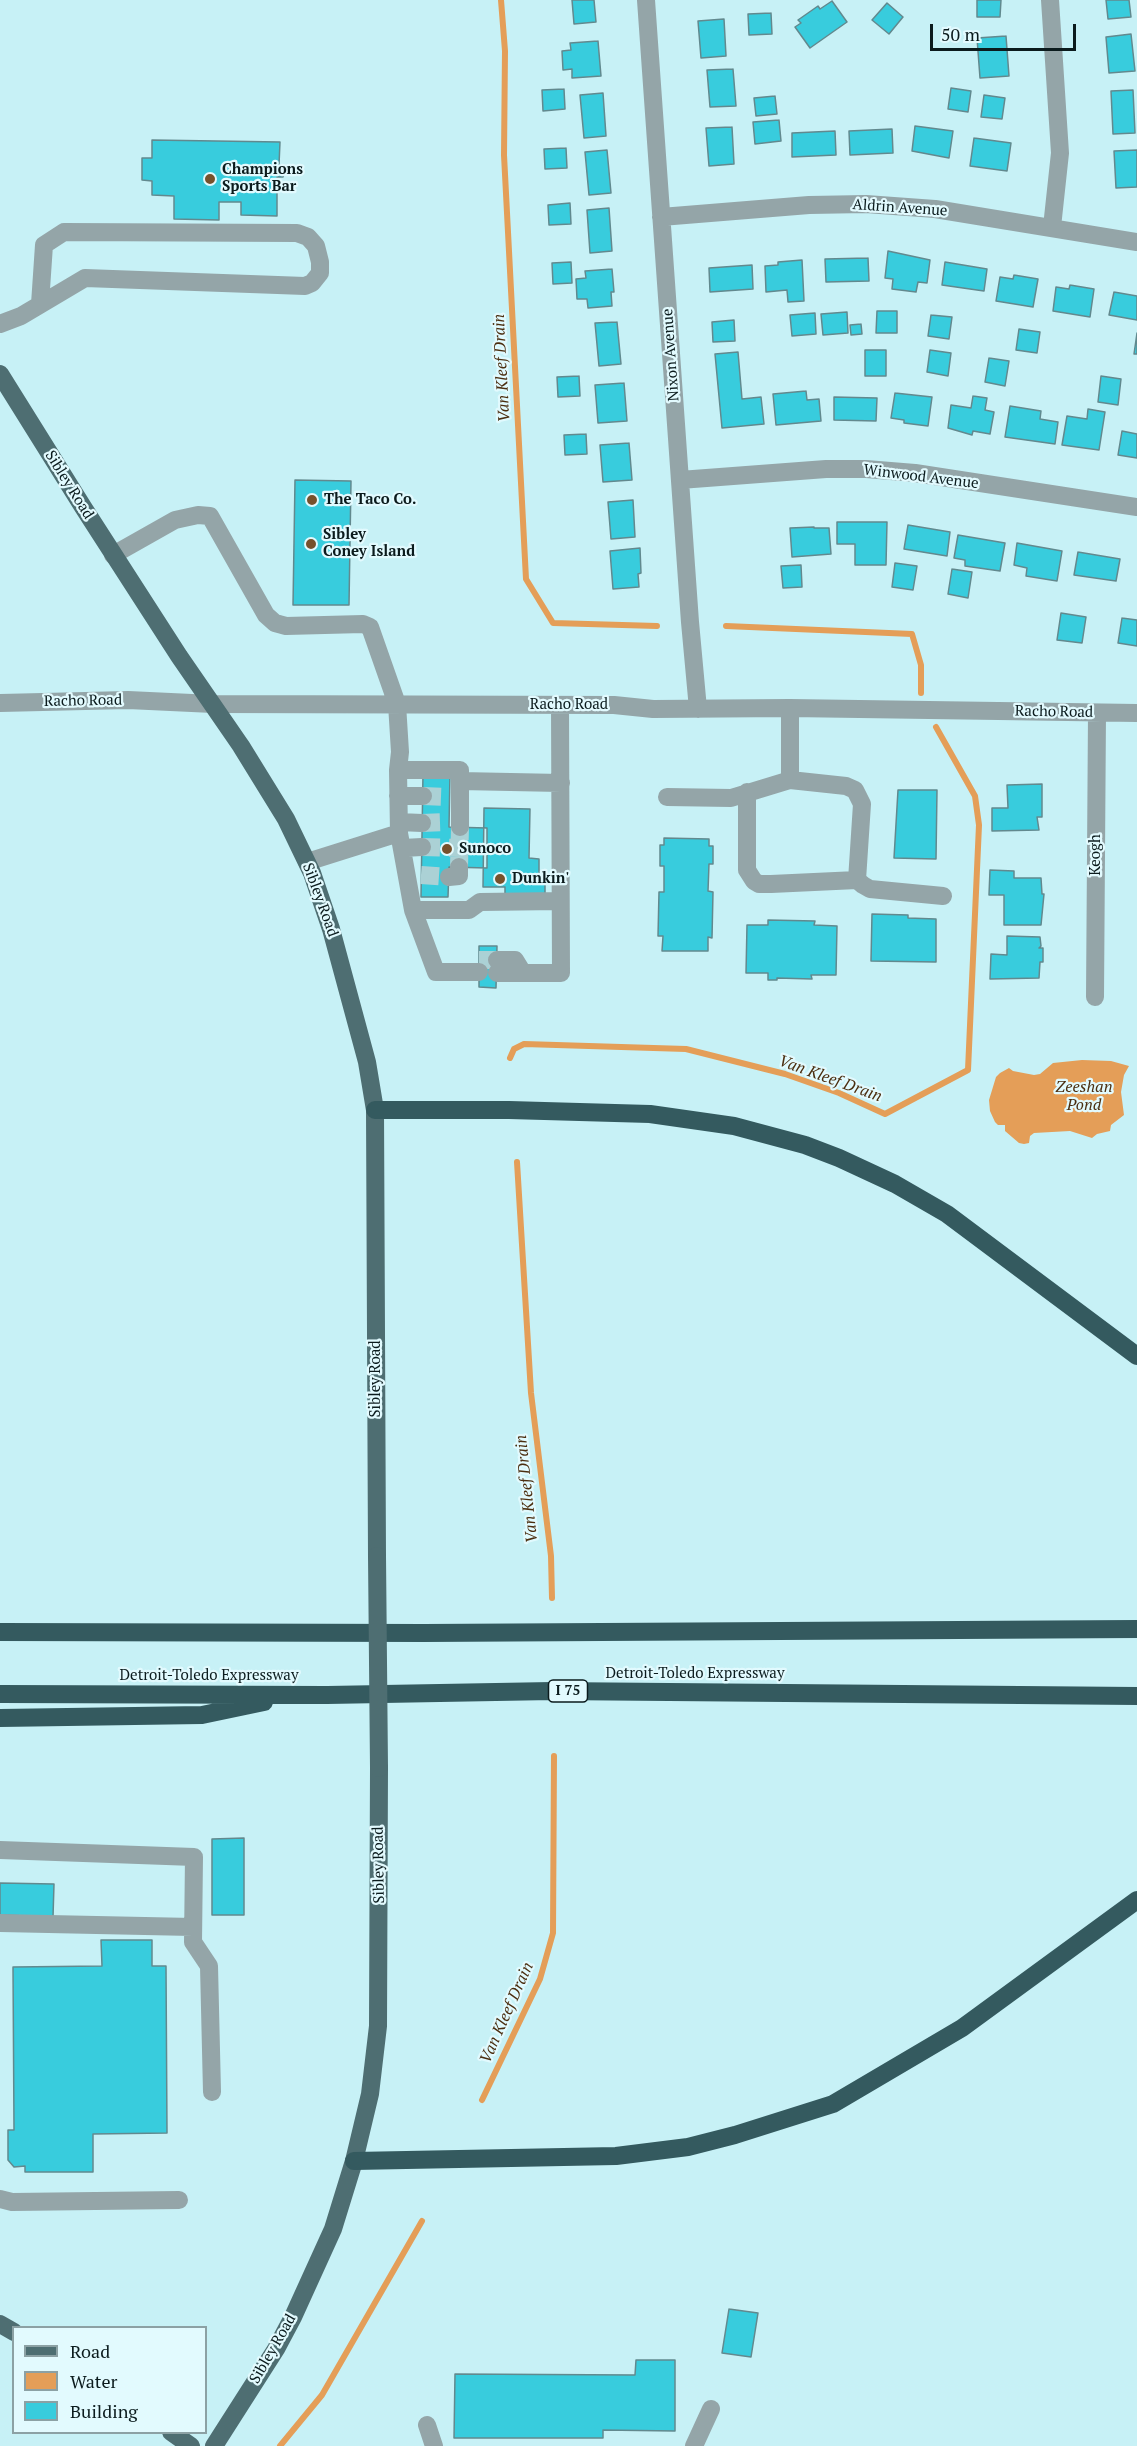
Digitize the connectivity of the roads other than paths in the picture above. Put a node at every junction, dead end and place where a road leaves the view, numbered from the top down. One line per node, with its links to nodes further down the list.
1 (646, 0): 3 (street, Nixon Avenue)
2 (1050, 0): 4 (street)
3 (661, 217): 4 (street, Aldrin Avenue); 9 (street, Nixon Avenue)
4 (1052, 226): 5 (street, Aldrin Avenue)
5 (1137, 242)
6 (40, 304): 6 (street); 7 (street)
7 (0, 324)
8 (0, 374): 11 (main road, Sibley Road)
9 (680, 480): 10 (street, Winwood Avenue); 17 (street, Nixon Avenue)
10 (1137, 507)
11 (114, 555): 13 (main road, Sibley Road); 14 (street)
12 (0, 703): 13 (street, Racho Road)
13 (213, 704): 14 (street, Racho Road); 32 (main road, Sibley Road)
14 (397, 704): 15 (street, Racho Road); 20 (street)
15 (560, 706): 17 (street, Racho Road); 22 (street)
16 (790, 708): 17 (street, Racho Road); 18 (street, Racho Road); 21 (street)
17 (698, 709)
18 (1096, 713): 19 (street, Racho Road); 37 (street, Keogh)
19 (1137, 713)
20 (398, 770): 23 (street); 25 (street)
21 (790, 780): 24 (street); 33 (street)
22 (561, 783): 23 (street); 35 (street)
23 (456, 791): 29 (street)
24 (747, 792): 27 (street); 33 (street)
25 (398, 796): 26 (street); 30 (street)
26 (423, 796)
27 (667, 797)
28 (422, 823): 30 (street)
29 (456, 824)
30 (400, 834): 31 (street); 32 (street); 36 (street)
31 (422, 848)
32 (307, 862): 38 (main road, Sibley Road)
33 (857, 880): 34 (street)
34 (943, 896)
35 (559, 901): 36 (street); 36 (street)
36 (413, 910)
37 (1095, 998)
38 (375, 1110): 39 (highway); 51 (main road, Sibley Road, bridge)
39 (1137, 1356)
40 (1137, 1629): 41 (highway)
41 (0, 1632)
42 (0, 1694): 43 (highway, Detroit-Toledo Expressway / I 75)
43 (301, 1694): 44 (highway, Detroit-Toledo Expressway / I 75); 45 (highway)
44 (1137, 1696)
45 (0, 1718)
46 (0, 1850): 49 (street)
47 (1137, 1900): 51 (highway)
48 (0, 1923): 49 (street)
49 (193, 1927): 50 (street)
50 (212, 2092)
51 (354, 2162): 58 (main road, Sibley Road)
52 (0, 2199): 53 (street)
53 (179, 2200)
54 (711, 2409): 60 (street)
55 (427, 2425): 59 (street)
56 (173, 2434): 57 (main road)
57 (191, 2446)
58 (214, 2446)
59 (434, 2446)
60 (694, 2446)

